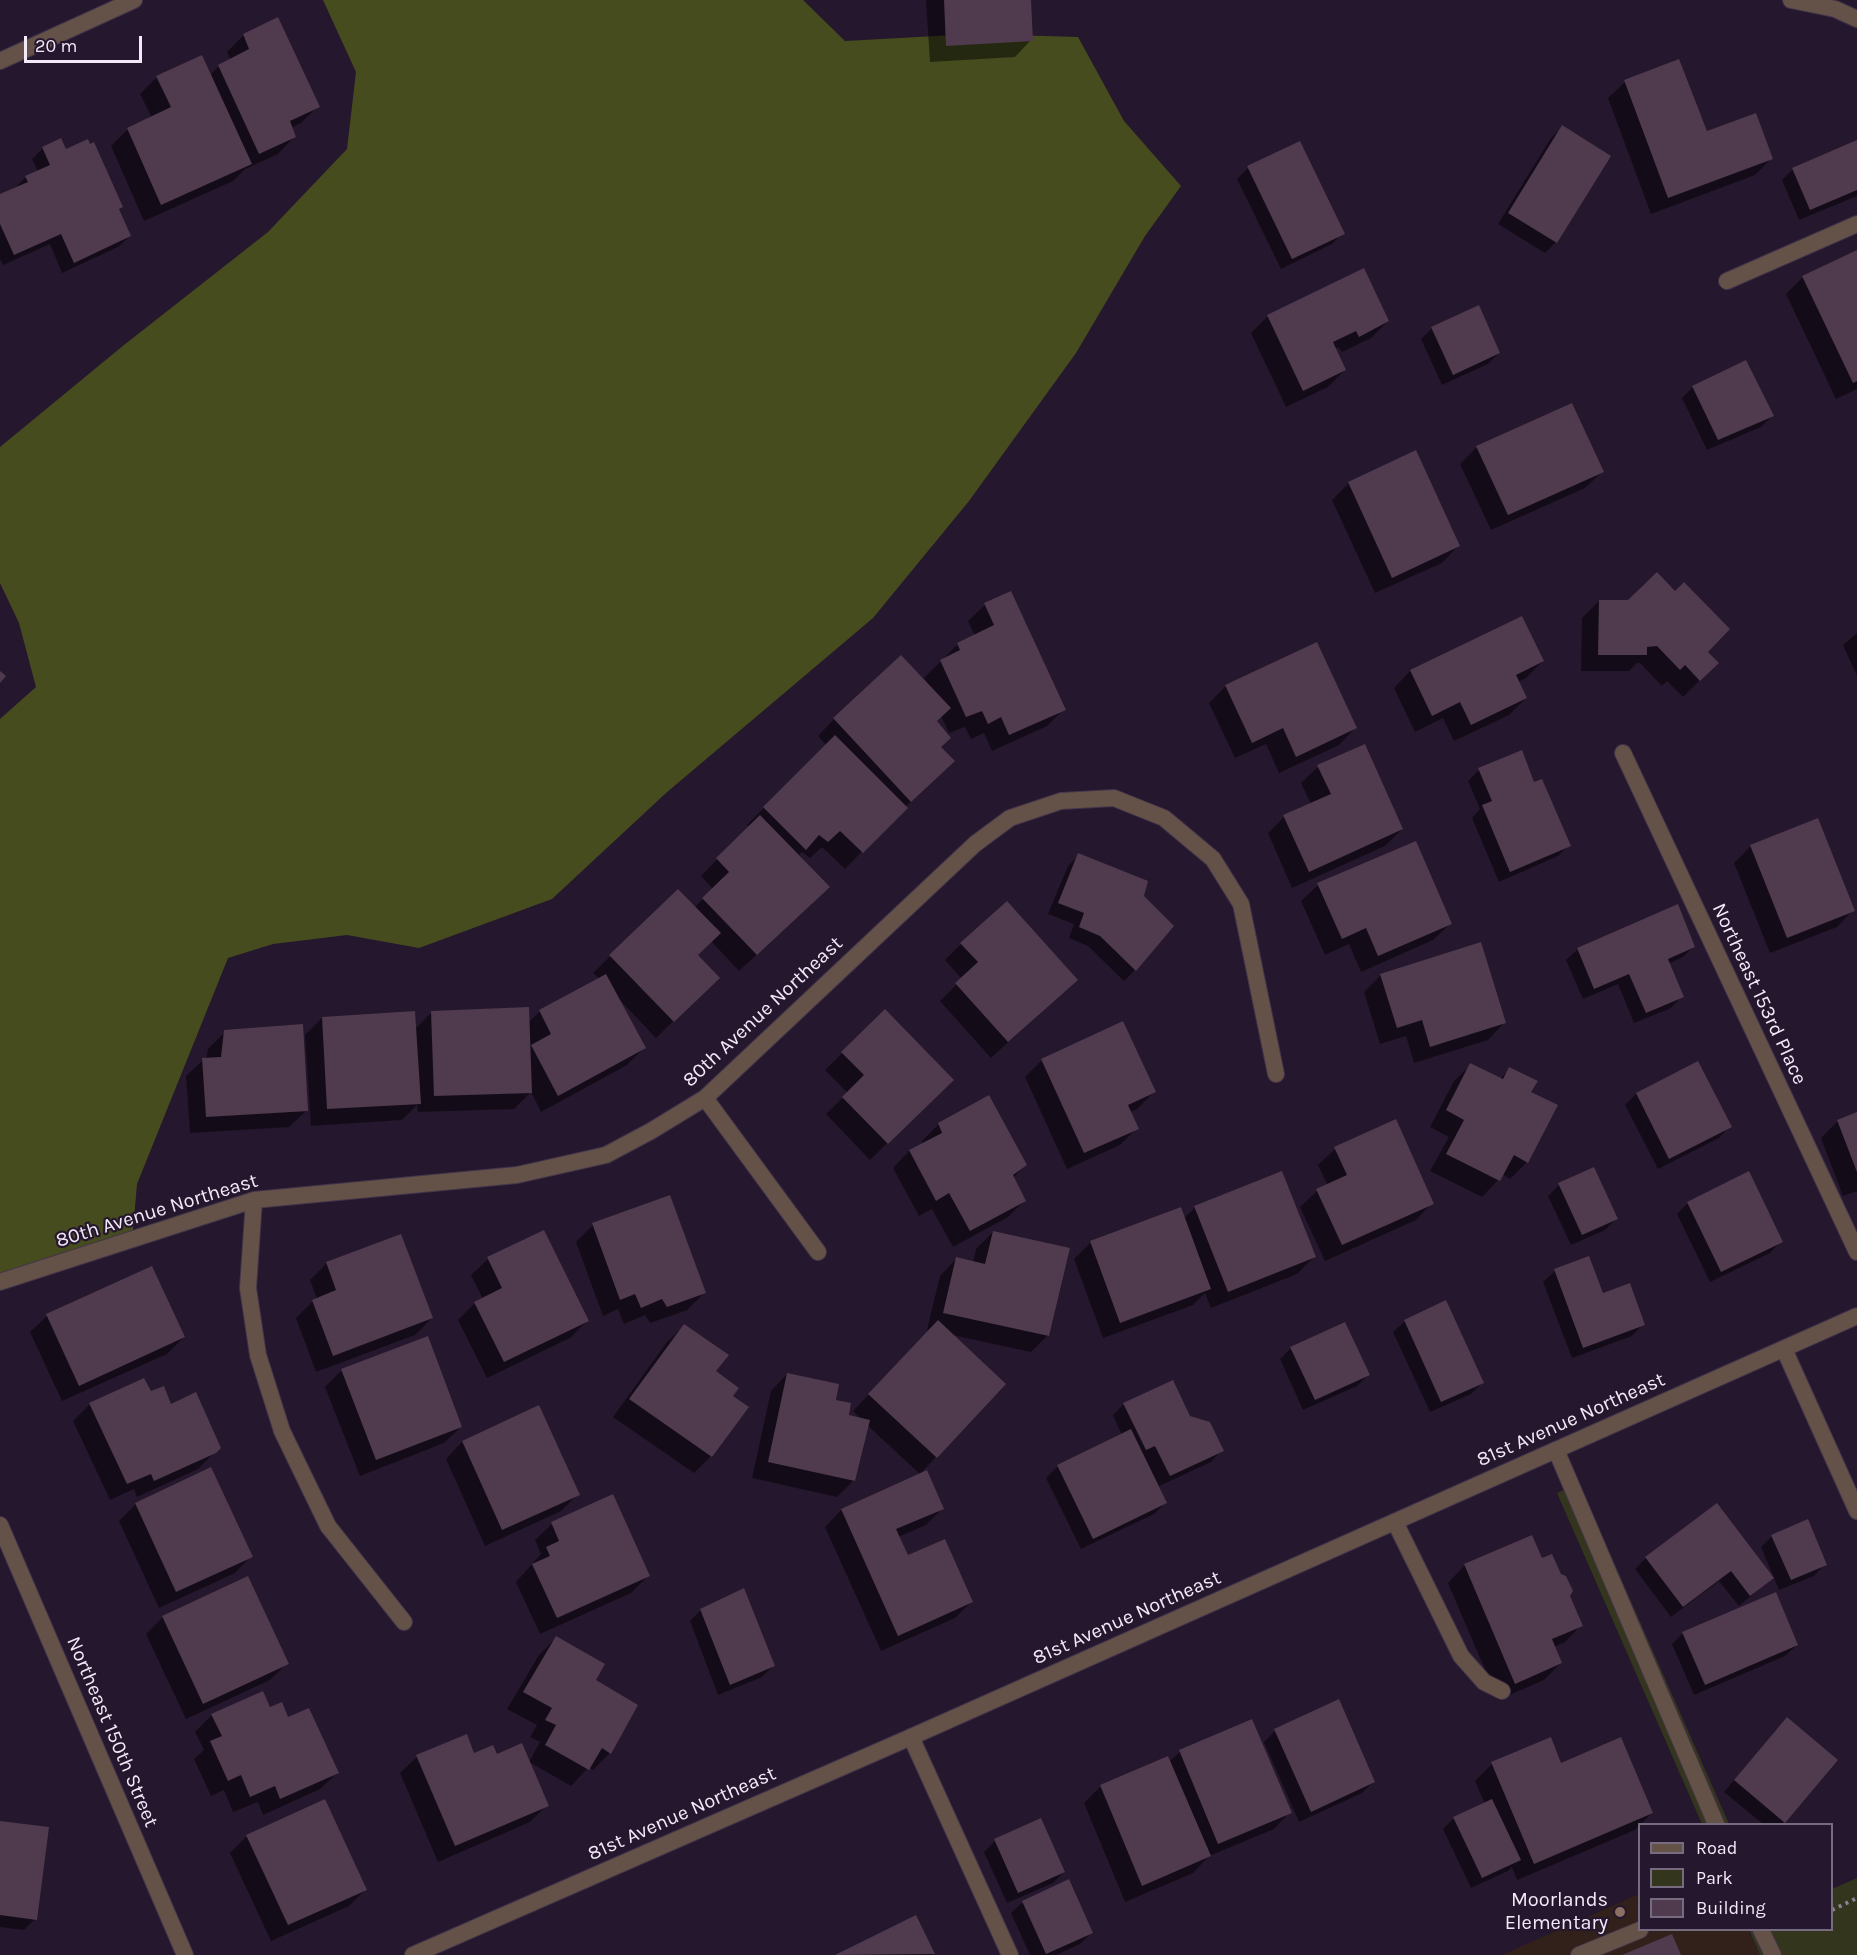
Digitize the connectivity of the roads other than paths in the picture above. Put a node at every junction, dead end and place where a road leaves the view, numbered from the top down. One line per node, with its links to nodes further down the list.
1 (134, 0): 4 (street)
2 (1791, 0): 3 (street)
3 (1857, 19)
4 (0, 61)
5 (1857, 224): 6 (street)
6 (1727, 281)
7 (1623, 753): 12 (street, Northeast 153rd Place)
8 (1276, 1074): 9 (street, 80th Avenue Northeast)
9 (705, 1098): 10 (street, 80th Avenue Northeast); 11 (street)
10 (254, 1200): 13 (street, 80th Avenue Northeast); 20 (street)
11 (818, 1252)
12 (1857, 1252)
13 (0, 1282)
14 (1857, 1316): 15 (street, 81st Avenue Northeast)
15 (1784, 1349): 16 (street, 81st Avenue Northeast); 17 (street)
16 (1556, 1450): 18 (street, 81st Avenue Northeast); 23 (street)
17 (1857, 1511)
18 (1395, 1522): 21 (street); 22 (street, 81st Avenue Northeast)
19 (0, 1525): 26 (street, Northeast 150th Street)
20 (404, 1622)
21 (1502, 1691)
22 (911, 1737): 27 (street, 81st Avenue Northeast); 28 (street)
23 (1716, 1823)
24 (1638, 1930): 29 (street)
25 (1762, 1931): 30 (street)
26 (185, 1955)
27 (413, 1955)
28 (1010, 1955)
29 (1579, 1955)
30 (1773, 1955)

